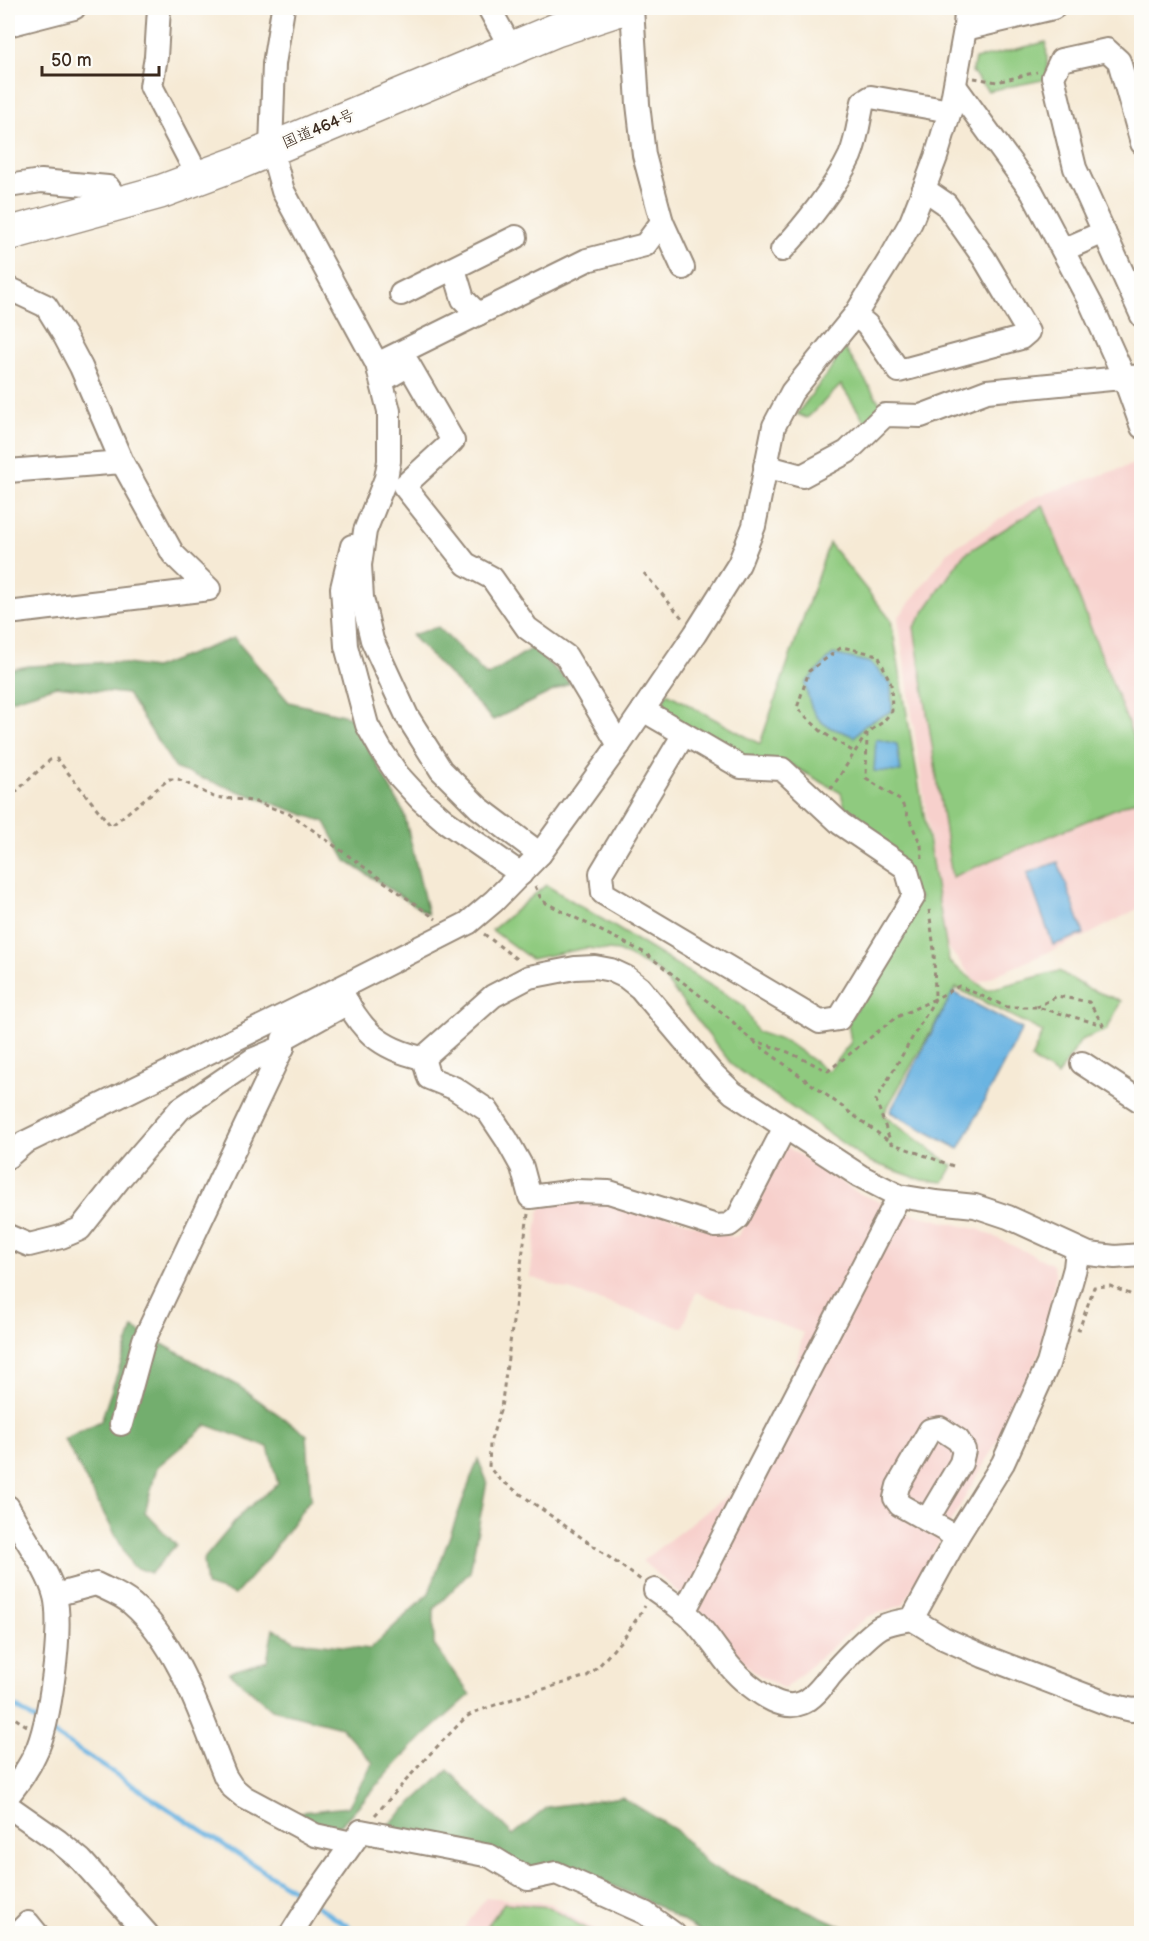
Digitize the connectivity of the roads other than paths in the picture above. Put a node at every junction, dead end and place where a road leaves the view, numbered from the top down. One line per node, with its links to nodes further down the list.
1 (74, 8): 7 (street)
2 (159, 8): 15 (street)
3 (283, 8): 14 (street)
4 (489, 8): 10 (street)
5 (623, 8): 10 (highway, 国道464号); 19 (street)
6 (1053, 8): 8 (street)
7 (47, 11): 9 (street)
8 (966, 18): 11 (street)
9 (8, 25)
10 (512, 48): 14 (highway, 国道464号)
11 (956, 81): 12 (street); 24 (street)
12 (950, 111): 17 (street); 23 (street)
13 (1142, 143): 20 (street)
14 (271, 148): 15 (highway, 国道464号); 32 (street)
15 (199, 178): 18 (highway, 国道464号)
16 (8, 186): 18 (street)
17 (924, 189): 30 (street); 30 (street)
18 (120, 204): 21 (highway, 国道464号)
19 (662, 222): 25 (street); 29 (street)
20 (1104, 232): 24 (street); 31 (street)
21 (8, 234)
22 (516, 237): 26 (street)
23 (782, 250)
24 (1063, 250): 33 (street)
25 (683, 268)
26 (454, 269): 28 (street); 29 (street)
27 (8, 288): 36 (street)
28 (401, 294)
29 (478, 314): 32 (street)
30 (855, 315): 37 (street)
31 (1142, 316)
32 (380, 372): 35 (street); 42 (street)
33 (1133, 376): 34 (street); 37 (street)
34 (1142, 427)
35 (389, 440): 43 (street); 44 (street)
36 (122, 462): 38 (street); 39 (street)
37 (765, 466): 40 (street)
38 (8, 471)
39 (8, 613)
40 (643, 710): 41 (street); 42 (street)
41 (684, 734): 41 (street)
42 (619, 745): 43 (street)
43 (540, 854): 44 (street)
44 (527, 878): 45 (street)
45 (344, 996): 46 (street); 47 (street); 51 (street)
46 (283, 1047): 53 (street); 56 (street)
47 (423, 1058): 50 (street); 50 (street)
48 (1082, 1063): 49 (street)
49 (1142, 1102)
50 (785, 1127): 52 (street)
51 (8, 1157)
52 (899, 1196): 54 (street); 62 (street)
53 (8, 1236)
54 (1077, 1250): 55 (street); 59 (street)
55 (1142, 1255)
56 (121, 1424)
57 (8, 1507): 61 (street)
58 (927, 1520): 59 (street)
59 (957, 1537): 63 (street)
60 (655, 1590): 62 (street)
61 (55, 1595): 65 (street); 67 (street)
62 (684, 1612): 63 (street)
63 (912, 1619): 64 (street)
64 (1142, 1709)
65 (8, 1796)
66 (8, 1806): 70 (street)
67 (357, 1837): 71 (street); 72 (street)
68 (17, 1934): 69 (street)
69 (37, 1934)
70 (147, 1934)
71 (291, 1934)
72 (674, 1934)

